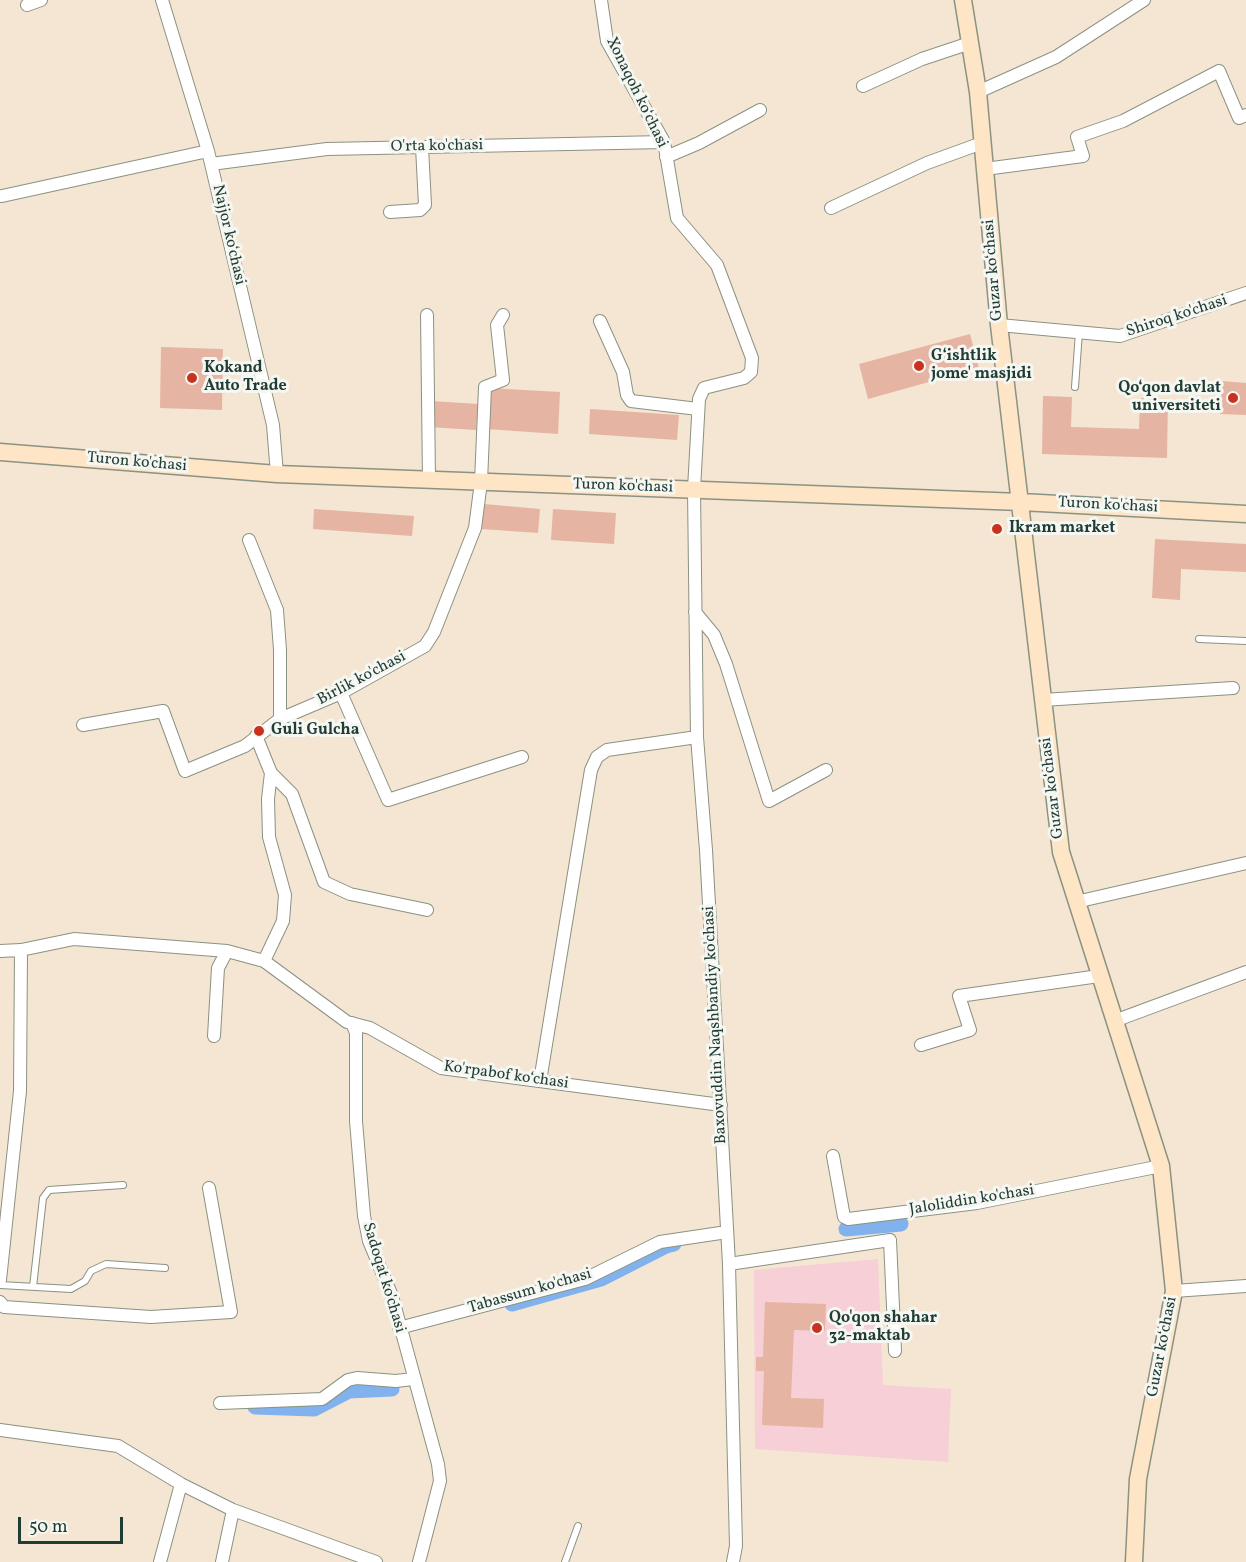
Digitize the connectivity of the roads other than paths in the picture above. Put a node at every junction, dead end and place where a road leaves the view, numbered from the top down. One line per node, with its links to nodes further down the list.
1 (41, 0): 6 (street)
2 (162, 0): 15 (street, Najjor koʻchasi)
3 (602, 0): 12 (street, Xonaqoh koʻchasi)
4 (963, 0): 7 (main road, Guzar koʻchasi)
5 (1144, 0): 9 (street)
6 (27, 5)
7 (970, 43): 8 (street); 9 (main road, Guzar koʻchasi)
8 (863, 86)
9 (978, 92): 13 (main road, Guzar koʻchasi)
10 (760, 110): 16 (street)
11 (1242, 116): 18 (street)
12 (664, 142): 14 (street, O'rta ko'chasi); 16 (street, Xonaqoh koʻchasi)
13 (982, 143): 18 (main road, Guzar koʻchasi); 20 (street)
14 (422, 147): 17 (street, O'rta ko'chasi); 21 (street)
15 (208, 151): 17 (street, Najjor koʻchasi); 19 (street)
16 (666, 157): 29 (street, Xonaqoh koʻchasi)
17 (211, 164): 31 (street, Najjor koʻchasi)
18 (985, 169): 26 (main road, Guzar koʻchasi)
19 (2, 196)
20 (831, 208)
21 (390, 212)
22 (1246, 293): 27 (street, Shiroq ko'chasi)
23 (427, 315): 32 (street)
24 (503, 315): 33 (street, Birlik ko'chasi)
25 (600, 321): 29 (street)
26 (999, 325): 27 (street, Shiroq ko'chasi); 35 (main road, Guzar koʻchasi)
27 (1079, 333): 28 (lane)
28 (1075, 387)
29 (698, 409): 34 (street, Xonaqoh koʻchasi)
30 (0, 452): 31 (main road, Turon ko'chasi)
31 (277, 474): 32 (main road, Turon ko'chasi)
32 (429, 480): 33 (main road, Turon ko'chasi)
33 (481, 482): 34 (main road, Turon ko'chasi); 42 (street, Birlik ko'chasi)
34 (694, 489): 35 (main road, Turon ko'chasi); 38 (street, Baxovuddin Naqshbandiy ko'chasi)
35 (1020, 502): 36 (main road, Turon ko'chasi); 43 (main road, Guzar koʻchasi)
36 (1246, 514)
37 (249, 540): 44 (street)
38 (695, 612): 47 (street, Baxovuddin Naqshbandiy ko'chasi); 49 (street)
39 (1199, 639): 40 (lane)
40 (1246, 641)
41 (1233, 688): 43 (street)
42 (341, 693): 44 (street, Birlik ko'chasi); 48 (street)
43 (1043, 699): 52 (main road, Guzar koʻchasi)
44 (280, 719): 46 (street, Birlik ko'chasi)
45 (84, 725): 46 (street, Birlik ko'chasi)
46 (256, 736): 50 (street)
47 (697, 737): 64 (street); 65 (street, Baxovuddin Naqshbandiy ko'chasi)
48 (522, 757)
49 (826, 770)
50 (271, 773): 53 (street); 57 (street)
51 (1246, 863): 52 (street)
52 (1076, 902): 59 (main road, Guzar koʻchasi)
53 (427, 910)
54 (21, 950): 55 (street, Ko'rpabof koʻchasi); 56 (street, Ko'rpabof koʻchasi); 73 (street)
55 (0, 951)
56 (227, 951): 57 (street, Ko'rpabof koʻchasi); 62 (street)
57 (264, 961): 61 (street, Ko'rpabof koʻchasi)
58 (1246, 972): 60 (street)
59 (1099, 976): 60 (main road, Guzar koʻchasi); 63 (street)
60 (1114, 1021): 67 (main road, Guzar koʻchasi)
61 (352, 1023): 64 (street, Ko'rpabof koʻchasi); 79 (street, Sadoqat ko'chasi)
62 (214, 1036)
63 (921, 1046)
64 (540, 1081): 65 (street, Ko'rpabof koʻchasi)
65 (721, 1105): 70 (street, Baxovuddin Naqshbandiy ko'chasi)
66 (833, 1156): 67 (street, Jaloliddin ko'chasi)
67 (1161, 1166): 77 (main road, Guzar koʻchasi)
68 (123, 1185): 76 (lane)
69 (209, 1188): 78 (street)
70 (727, 1232): 71 (street, Baxovuddin Naqshbandiy ko'chasi); 79 (street, Tabassum ko'chasi)
71 (729, 1264): 80 (street); 92 (street, Baxovuddin Naqshbandiy ko'chasi)
72 (165, 1268): 76 (lane)
73 (0, 1280)
74 (0, 1285): 76 (lane)
75 (1246, 1286): 77 (street)
76 (33, 1287)
77 (1174, 1291): 93 (main road, Guzar koʻchasi)
78 (0, 1302)
79 (399, 1328): 81 (street, Sadoqat ko'chasi)
80 (895, 1351)
81 (413, 1379): 82 (street); 90 (street, Sadoqat ko'chasi)
82 (220, 1402)
83 (0, 1430): 84 (street)
84 (181, 1484): 85 (street); 87 (street)
85 (233, 1510): 88 (street); 89 (street)
86 (578, 1526): 91 (lane)
87 (160, 1562)
88 (222, 1562)
89 (376, 1562)
90 (419, 1562)
91 (565, 1562)
92 (734, 1562)
93 (1134, 1562)

